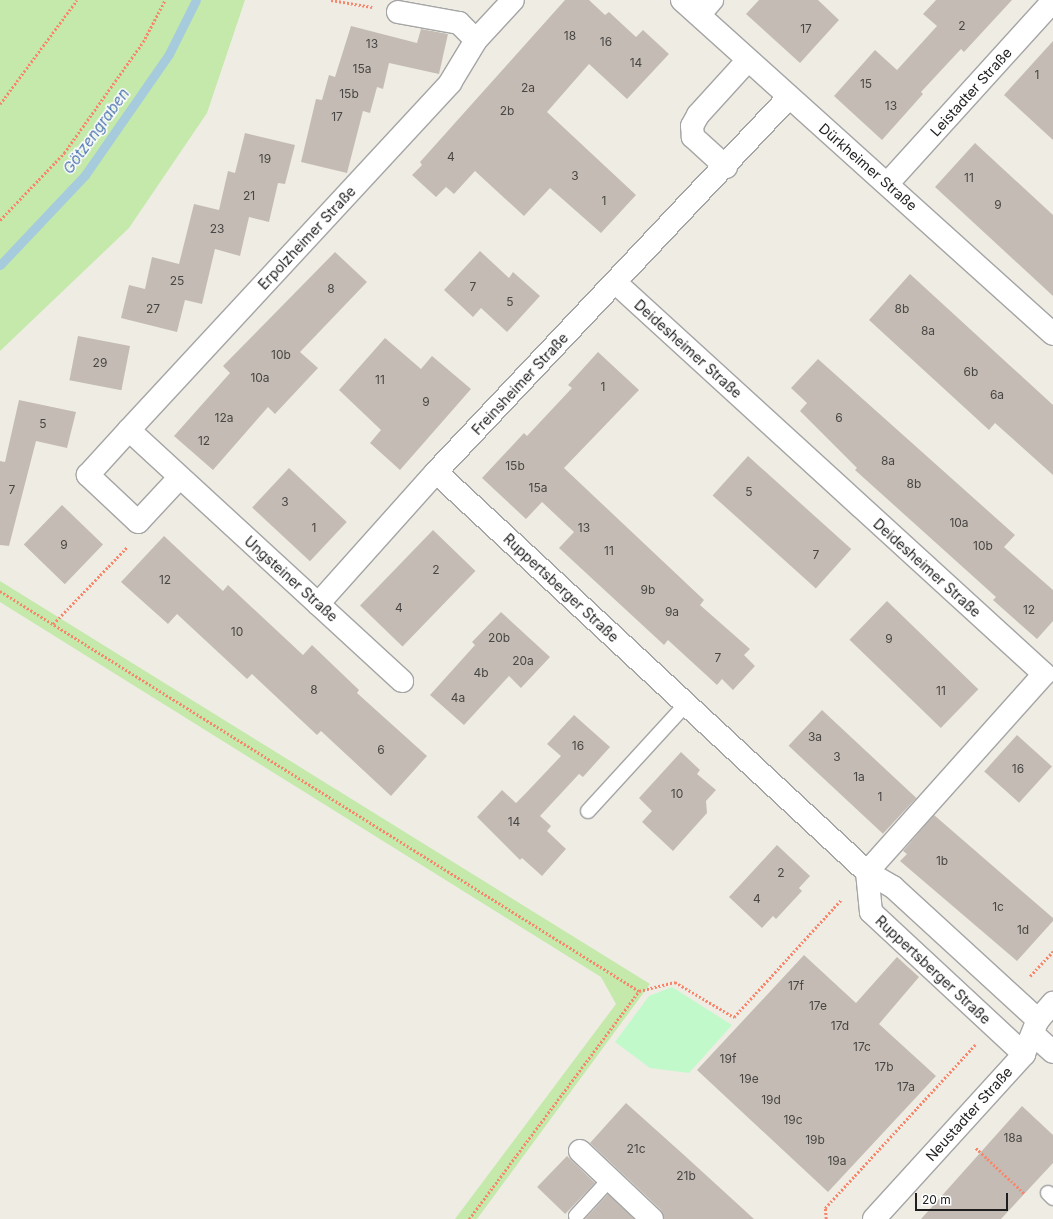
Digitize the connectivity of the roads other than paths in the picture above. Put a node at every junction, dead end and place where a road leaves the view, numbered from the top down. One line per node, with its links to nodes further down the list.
1 (513, 0): 6 (street, Erpolzheimer Straße)
2 (682, 0): 4 (street, Dürkheimer Straße)
3 (1053, 2): 10 (street, Leistadter Straße)
4 (705, 7): 7 (street, Dürkheimer Straße)
5 (398, 12): 6 (street)
6 (476, 40): 13 (street, Erpolzheimer Straße)
7 (748, 60): 8 (street, Dürkheimer Straße); 9 (street)
8 (789, 98): 9 (street, Freinsheimer Straße); 10 (street, Dürkheimer Straße)
9 (726, 167): 11 (street, Freinsheimer Straße)
10 (888, 183): 12 (street, Dürkheimer Straße)
11 (616, 283): 14 (street, Freinsheimer Straße); 20 (street, Deidesheimer Straße)
12 (1053, 334)
13 (129, 430): 15 (street, Ungsteiner Straße); 15 (street)
14 (436, 472): 16 (street, Freinsheimer Straße); 18 (street, Ruppertsberger Straße)
15 (179, 478): 16 (street, Ungsteiner Straße)
16 (318, 604): 17 (street, Ungsteiner Straße)
17 (402, 681)
18 (686, 704): 19 (lane); 20 (street, Ruppertsberger Straße)
19 (588, 811)
20 (867, 872): 22 (street, Ruppertsberger Straße); 24 (street, Ruppertsberger Straße)
21 (1053, 1003): 22 (street, Neustadter Straße)
22 (1035, 1027): 23 (street, Ruppertsberger Straße); 24 (street, Neustadter Straße)
23 (1053, 1052)
24 (1024, 1054): 29 (street, Neustadter Straße)
25 (580, 1151): 26 (street)
26 (610, 1179): 27 (lane); 28 (street)
27 (576, 1216)
28 (652, 1219)
29 (874, 1219)

